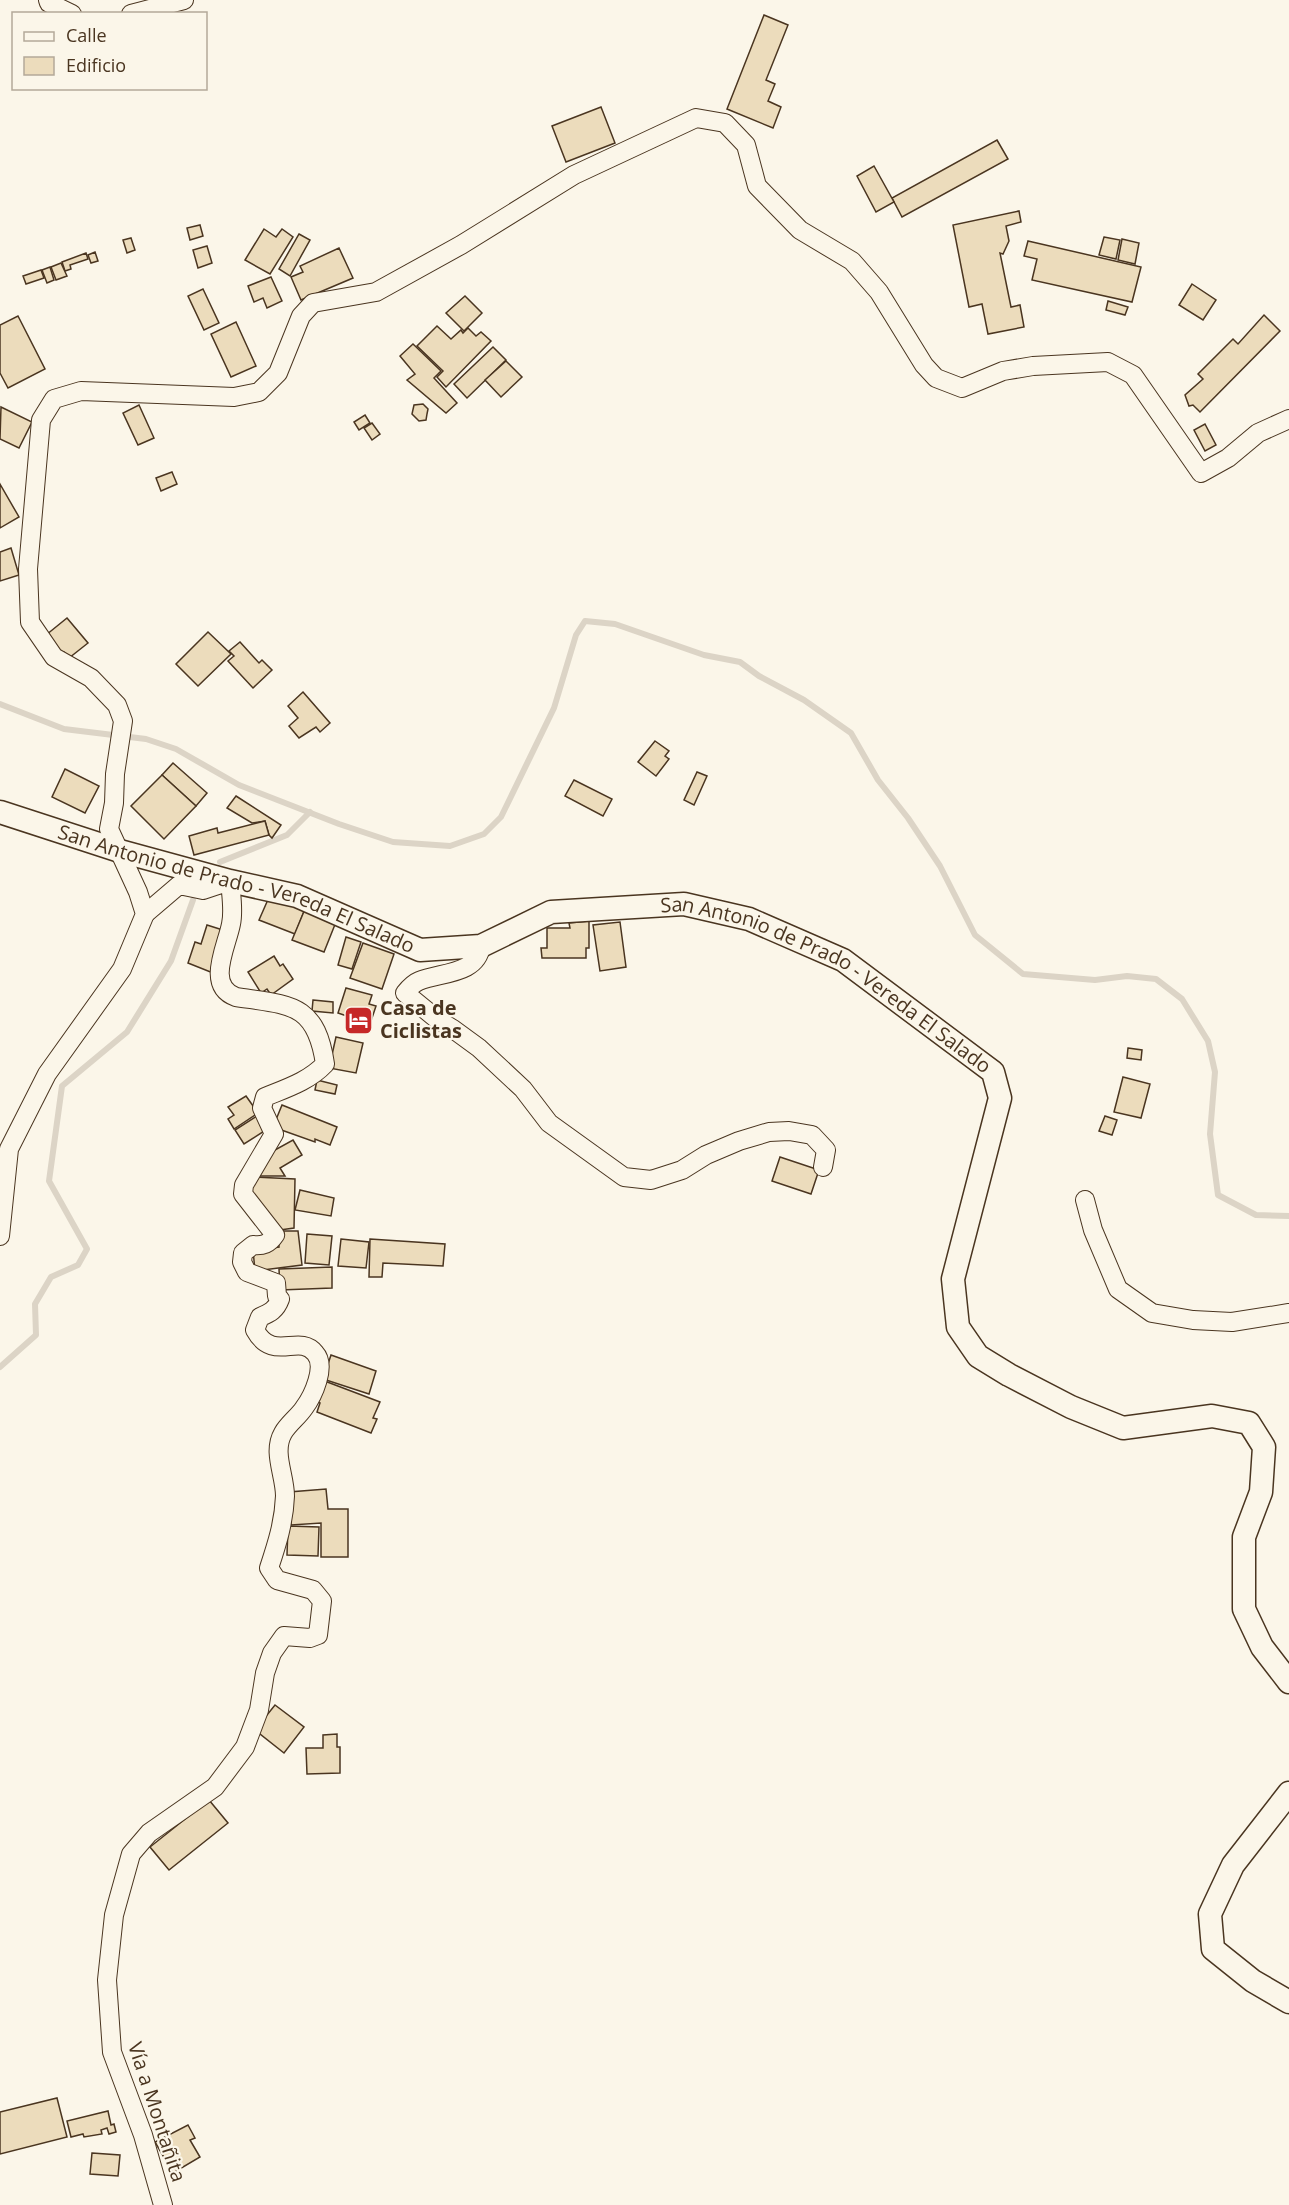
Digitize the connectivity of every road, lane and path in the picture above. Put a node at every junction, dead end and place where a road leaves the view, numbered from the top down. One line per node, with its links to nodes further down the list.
1 (48, 0): 3 (street)
2 (184, 0): 4 (street)
3 (68, 12)
4 (139, 12)
5 (1289, 419): 7 (street)
6 (0, 812): 7 (street, San Antonio de Prado - Vereda El Salado)
7 (120, 851): 8 (street, San Antonio de Prado - Vereda El Salado); 9 (street)
8 (230, 881): 9 (street); 10 (street, San Antonio de Prado - Vereda El Salado); 18 (street, Vía a Montañita)
9 (145, 914): 13 (street)
10 (481, 946): 11 (street); 15 (street, San Antonio de Prado - Vereda El Salado)
11 (823, 1167)
12 (1085, 1200): 14 (street)
13 (0, 1236)
14 (1289, 1313)
15 (1289, 1683)
16 (1289, 1793): 17 (street)
17 (1289, 2002)
18 (163, 2205)

